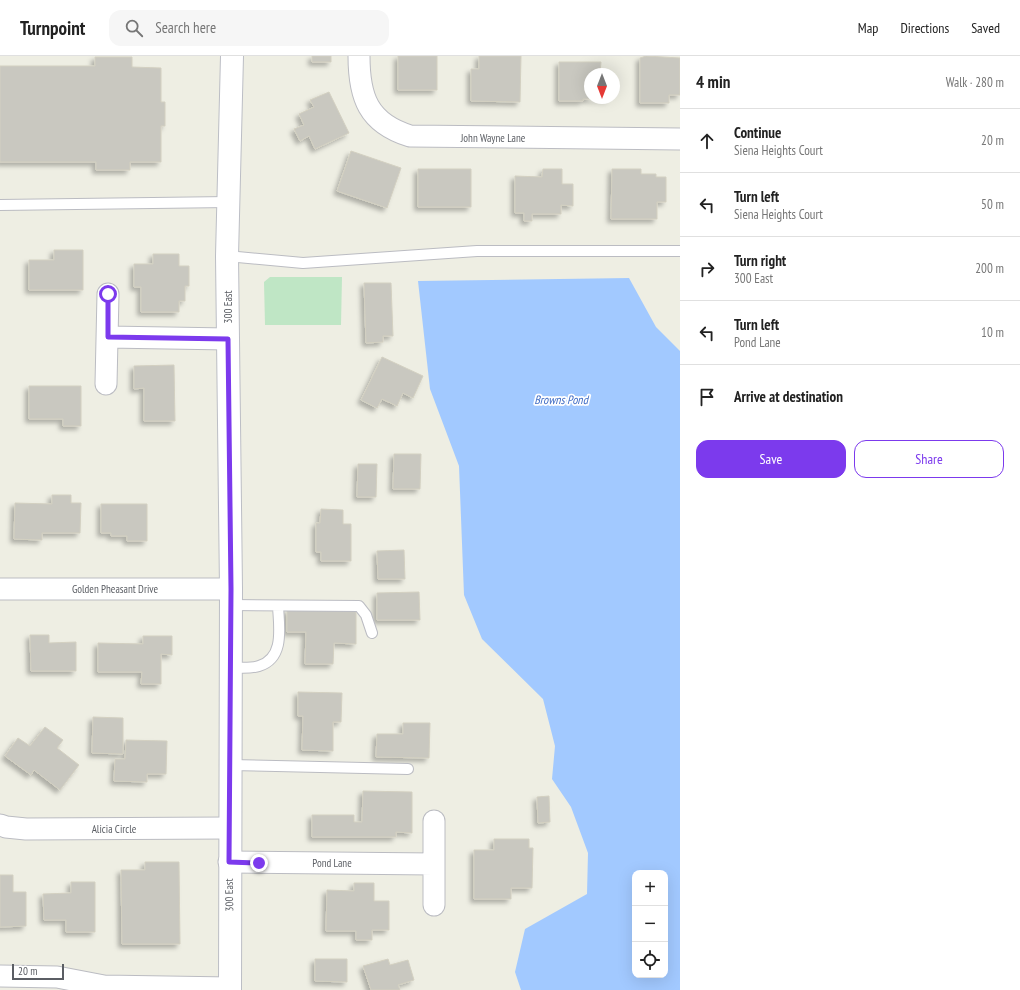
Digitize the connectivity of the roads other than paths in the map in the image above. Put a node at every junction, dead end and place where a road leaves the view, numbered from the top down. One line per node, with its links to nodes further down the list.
1 (232, 56): 4 (main road, 300 East)
2 (359, 56): 3 (street, John Wayne Lane)
3 (680, 139)
4 (229, 202): 5 (lane); 7 (main road, 300 East)
5 (0, 205)
6 (680, 251): 7 (lane)
7 (227, 256): 10 (main road, 300 East)
8 (108, 294): 9 (street)
9 (108, 337): 10 (street); 11 (street)
10 (228, 339): 13 (main road, 300 East)
11 (106, 384)
12 (0, 589): 13 (street, Golden Pheasant Drive)
13 (231, 597): 14 (lane); 16 (main road, 300 East)
14 (278, 606): 15 (lane); 16 (lane)
15 (372, 633)
16 (230, 668): 17 (main road, 300 East)
17 (229, 764): 18 (lane); 21 (main road, 300 East)
18 (408, 769)
19 (434, 821): 23 (street)
20 (0, 825): 21 (street, Alicia Circle)
21 (229, 828): 22 (main road, 300 East)
22 (229, 862): 23 (street, Pond Lane); 26 (main road, 300 East)
23 (434, 864): 24 (street)
24 (434, 905)
25 (0, 976): 26 (street)
26 (230, 989)

